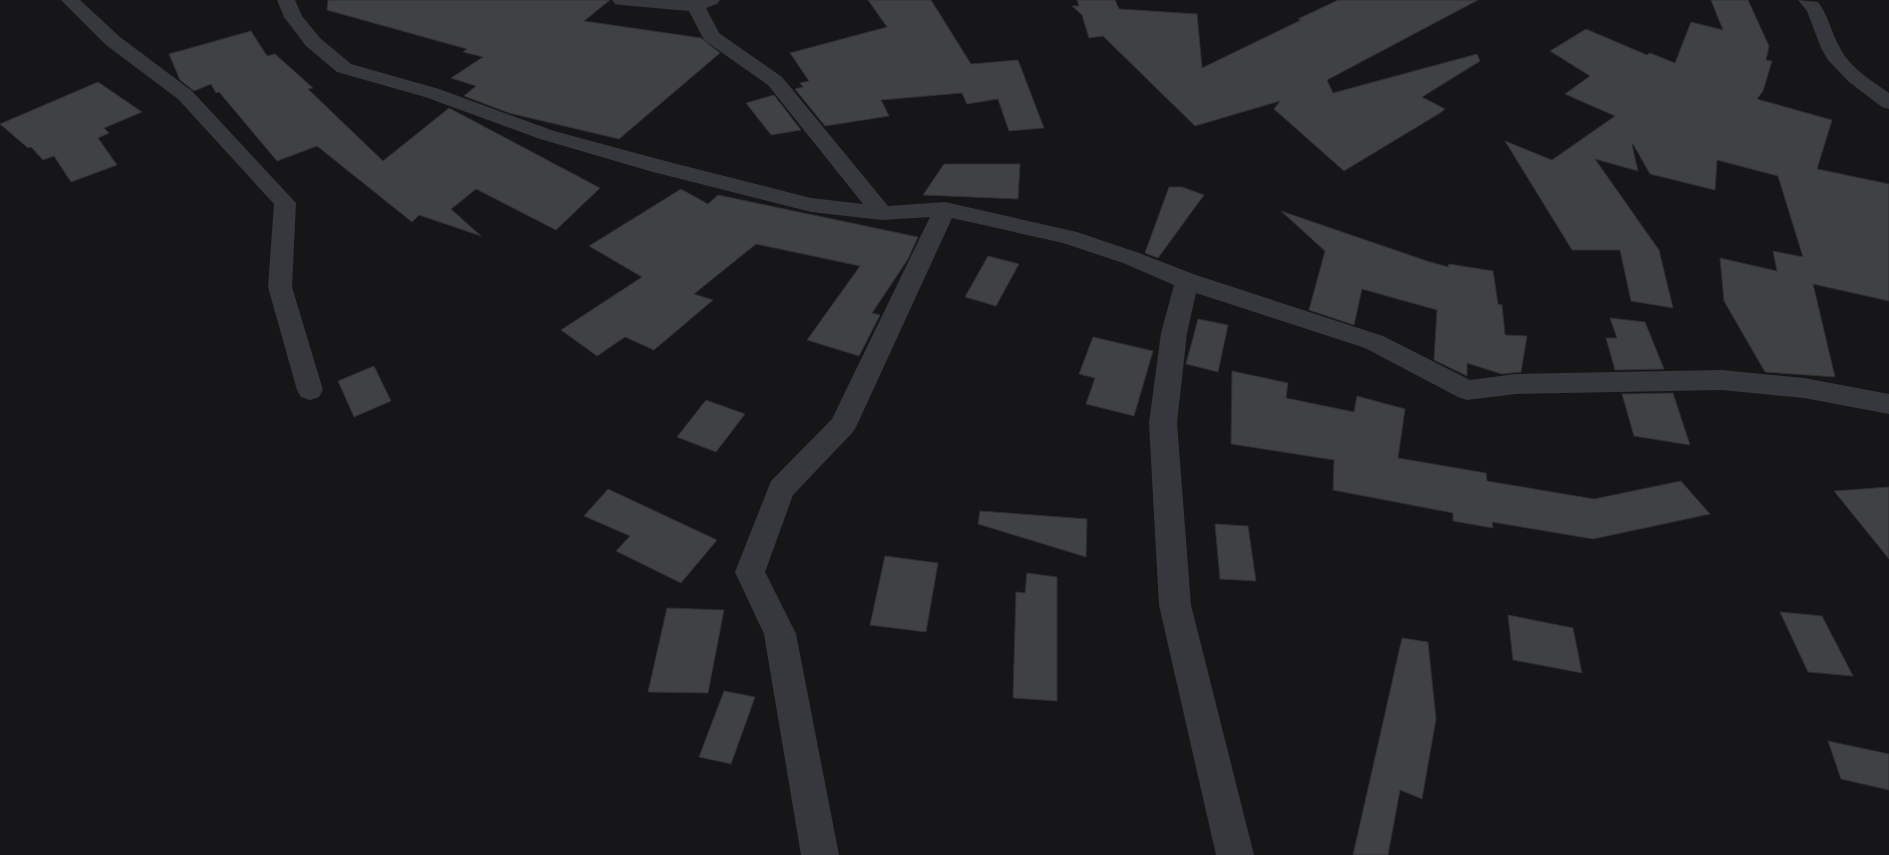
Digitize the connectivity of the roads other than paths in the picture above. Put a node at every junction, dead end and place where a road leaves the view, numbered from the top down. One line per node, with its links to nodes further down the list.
1 (70, 0): 10 (street)
2 (286, 0): 8 (street)
3 (621, 0): 5 (street)
4 (1807, 0): 6 (street)
5 (704, 3): 8 (street)
6 (1889, 103)
7 (945, 209): 8 (street); 9 (street); 12 (street)
8 (882, 213)
9 (1187, 281): 11 (street); 13 (street)
10 (310, 390)
11 (1889, 404)
12 (820, 855)
13 (1236, 855)

